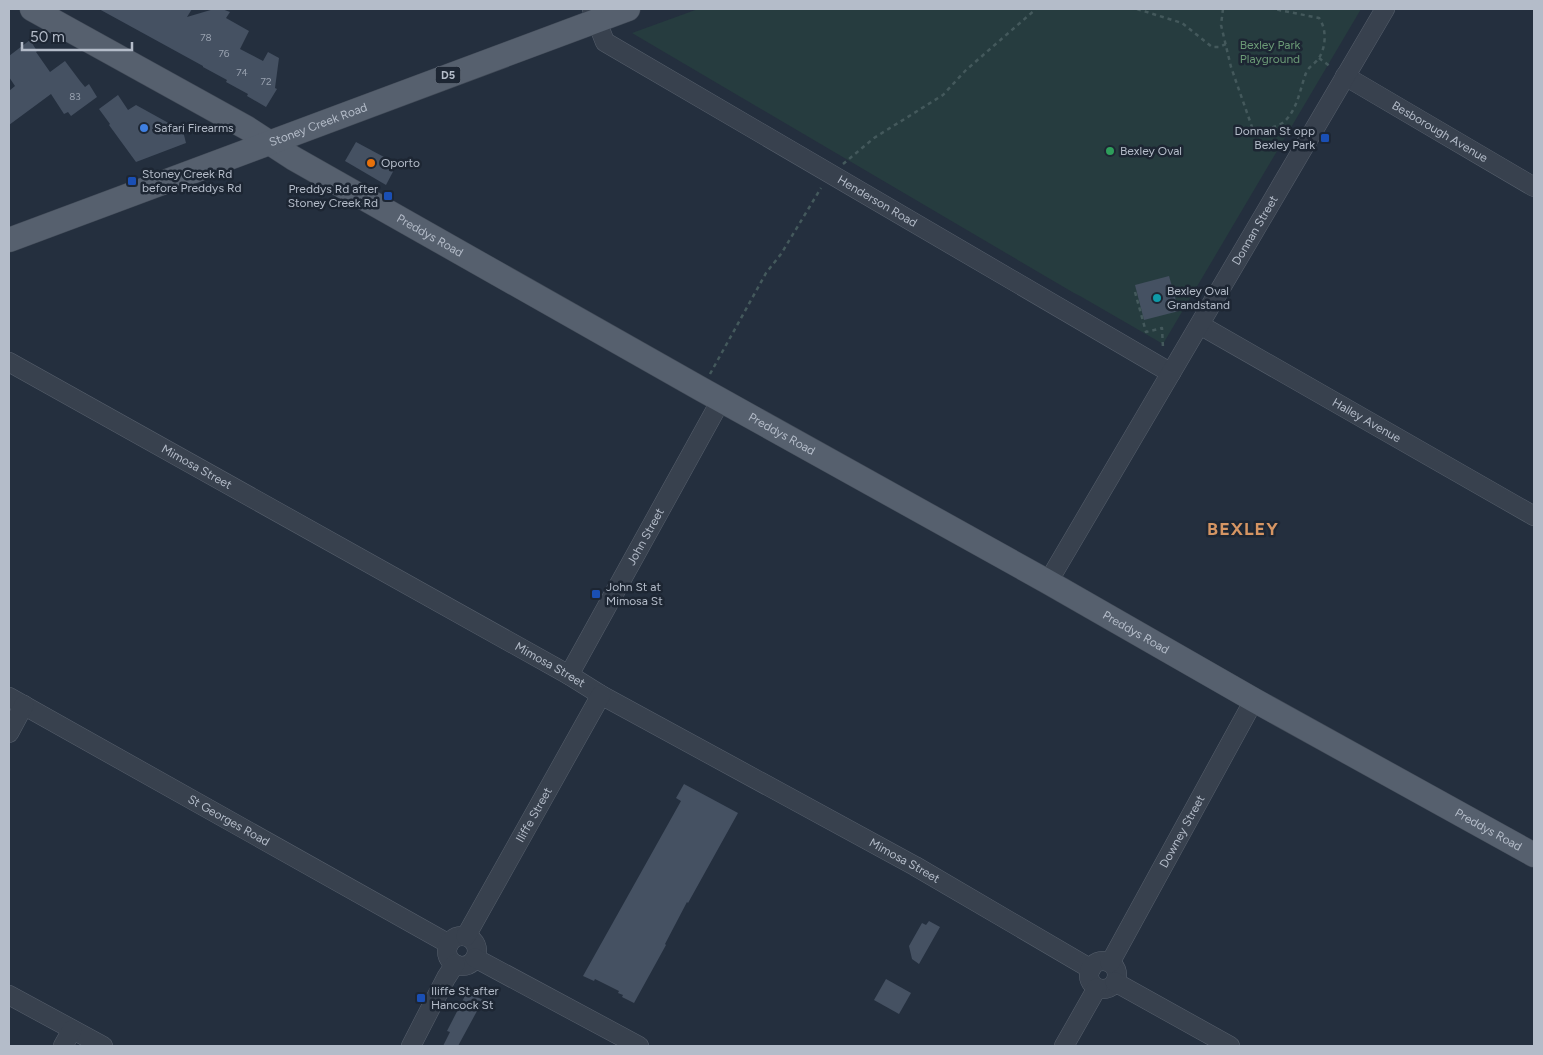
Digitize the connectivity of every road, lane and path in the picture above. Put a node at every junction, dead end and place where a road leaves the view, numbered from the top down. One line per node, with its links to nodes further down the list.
1 (32, 9): 11 (main road, Preddys Road)
2 (628, 9): 8 (main road, Stoney Creek Road / D5)
3 (1036, 9): 12 (path)
4 (1137, 9): 9 (path)
5 (1223, 9): 9 (path)
6 (1274, 9): 9 (path)
7 (1385, 9): 10 (street, Donnan Street)
8 (594, 15): 11 (main road, Stoney Creek Road / D5); 21 (street, Henderson Road)
9 (1227, 44)
10 (1345, 76): 13 (street, Besborough Avenue); 17 (street, Donnan Street)
11 (268, 142): 15 (main road, Stoney Creek Road / D5); 22 (main road, Preddys Road)
12 (844, 164)
13 (1534, 187)
14 (818, 191): 20 (path)
15 (9, 240)
16 (1135, 292): 18 (path)
17 (1200, 324): 21 (street, Donnan Street); 23 (street, Halley Avenue)
18 (1163, 348)
19 (9, 362): 25 (street, Mimosa Street)
20 (712, 371)
21 (1171, 373): 24 (street, Donnan Street)
22 (721, 400): 24 (main road, Preddys Road); 25 (street, John Street)
23 (1534, 516)
24 (1048, 582): 27 (main road, Preddys Road)
25 (569, 675): 26 (street, Mimosa Street)
26 (601, 695): 31 (street, Iliffe Street); 36 (street, Mimosa Street)
27 (1254, 700): 30 (main road, Preddys Road); 35 (street, Downey Street)
28 (16, 701): 29 (street); 32 (street, St Georges Road)
29 (9, 733)
30 (1534, 855)
31 (466, 936): 32 (street); 33 (street)
32 (448, 944): 34 (street)
33 (475, 958): 34 (street); 44 (street)
34 (455, 964): 43 (street)
35 (1110, 964): 36 (street); 37 (street)
36 (1091, 969): 38 (street)
37 (1115, 982): 38 (street); 46 (street)
38 (1097, 988): 45 (street)
39 (9, 995): 40 (street)
40 (72, 1030): 41 (street); 42 (street)
41 (63, 1046)
42 (103, 1046)
43 (411, 1046)
44 (639, 1046)
45 (1064, 1046)
46 (1230, 1046)

